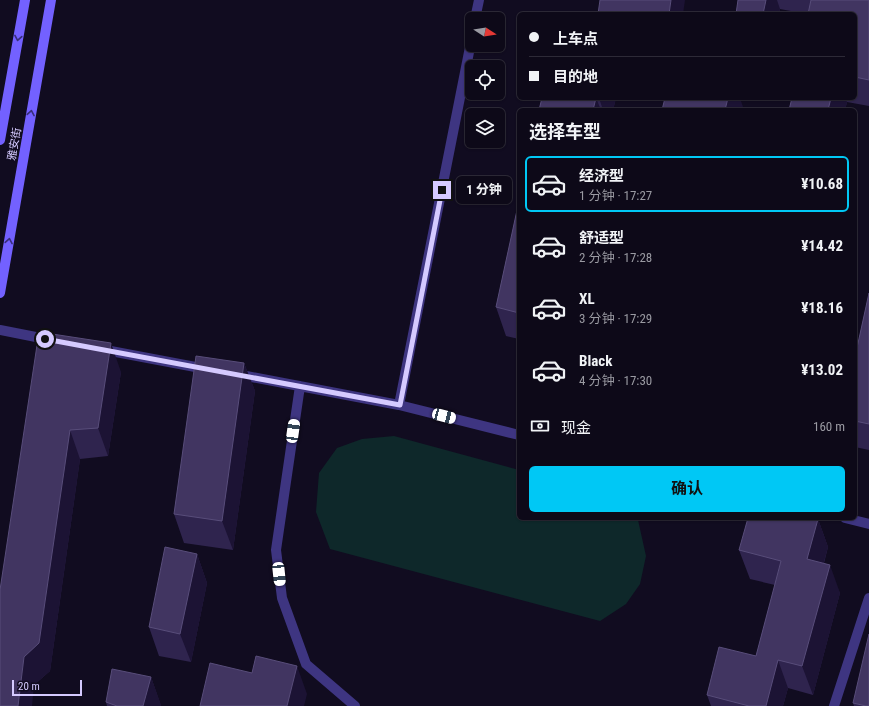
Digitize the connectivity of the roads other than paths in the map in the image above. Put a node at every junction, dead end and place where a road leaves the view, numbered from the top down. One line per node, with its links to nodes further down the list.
1 (24, 0): 6 (main road, 雅安街, one-way to 6)
2 (51, 0): 7 (main road, 雅安街, one-way to 2)
3 (479, 0): 4 (street)
4 (477, 12)
5 (469, 52): 12 (street)
6 (0, 140)
7 (0, 293)
8 (0, 330): 9 (street)
9 (62, 342)
10 (92, 348): 11 (street)
11 (300, 386): 12 (street); 17 (street)
12 (400, 405): 13 (street)
13 (517, 434)
14 (853, 520): 15 (street)
15 (869, 524)
16 (869, 598): 18 (street)
17 (355, 706)
18 (834, 706)

